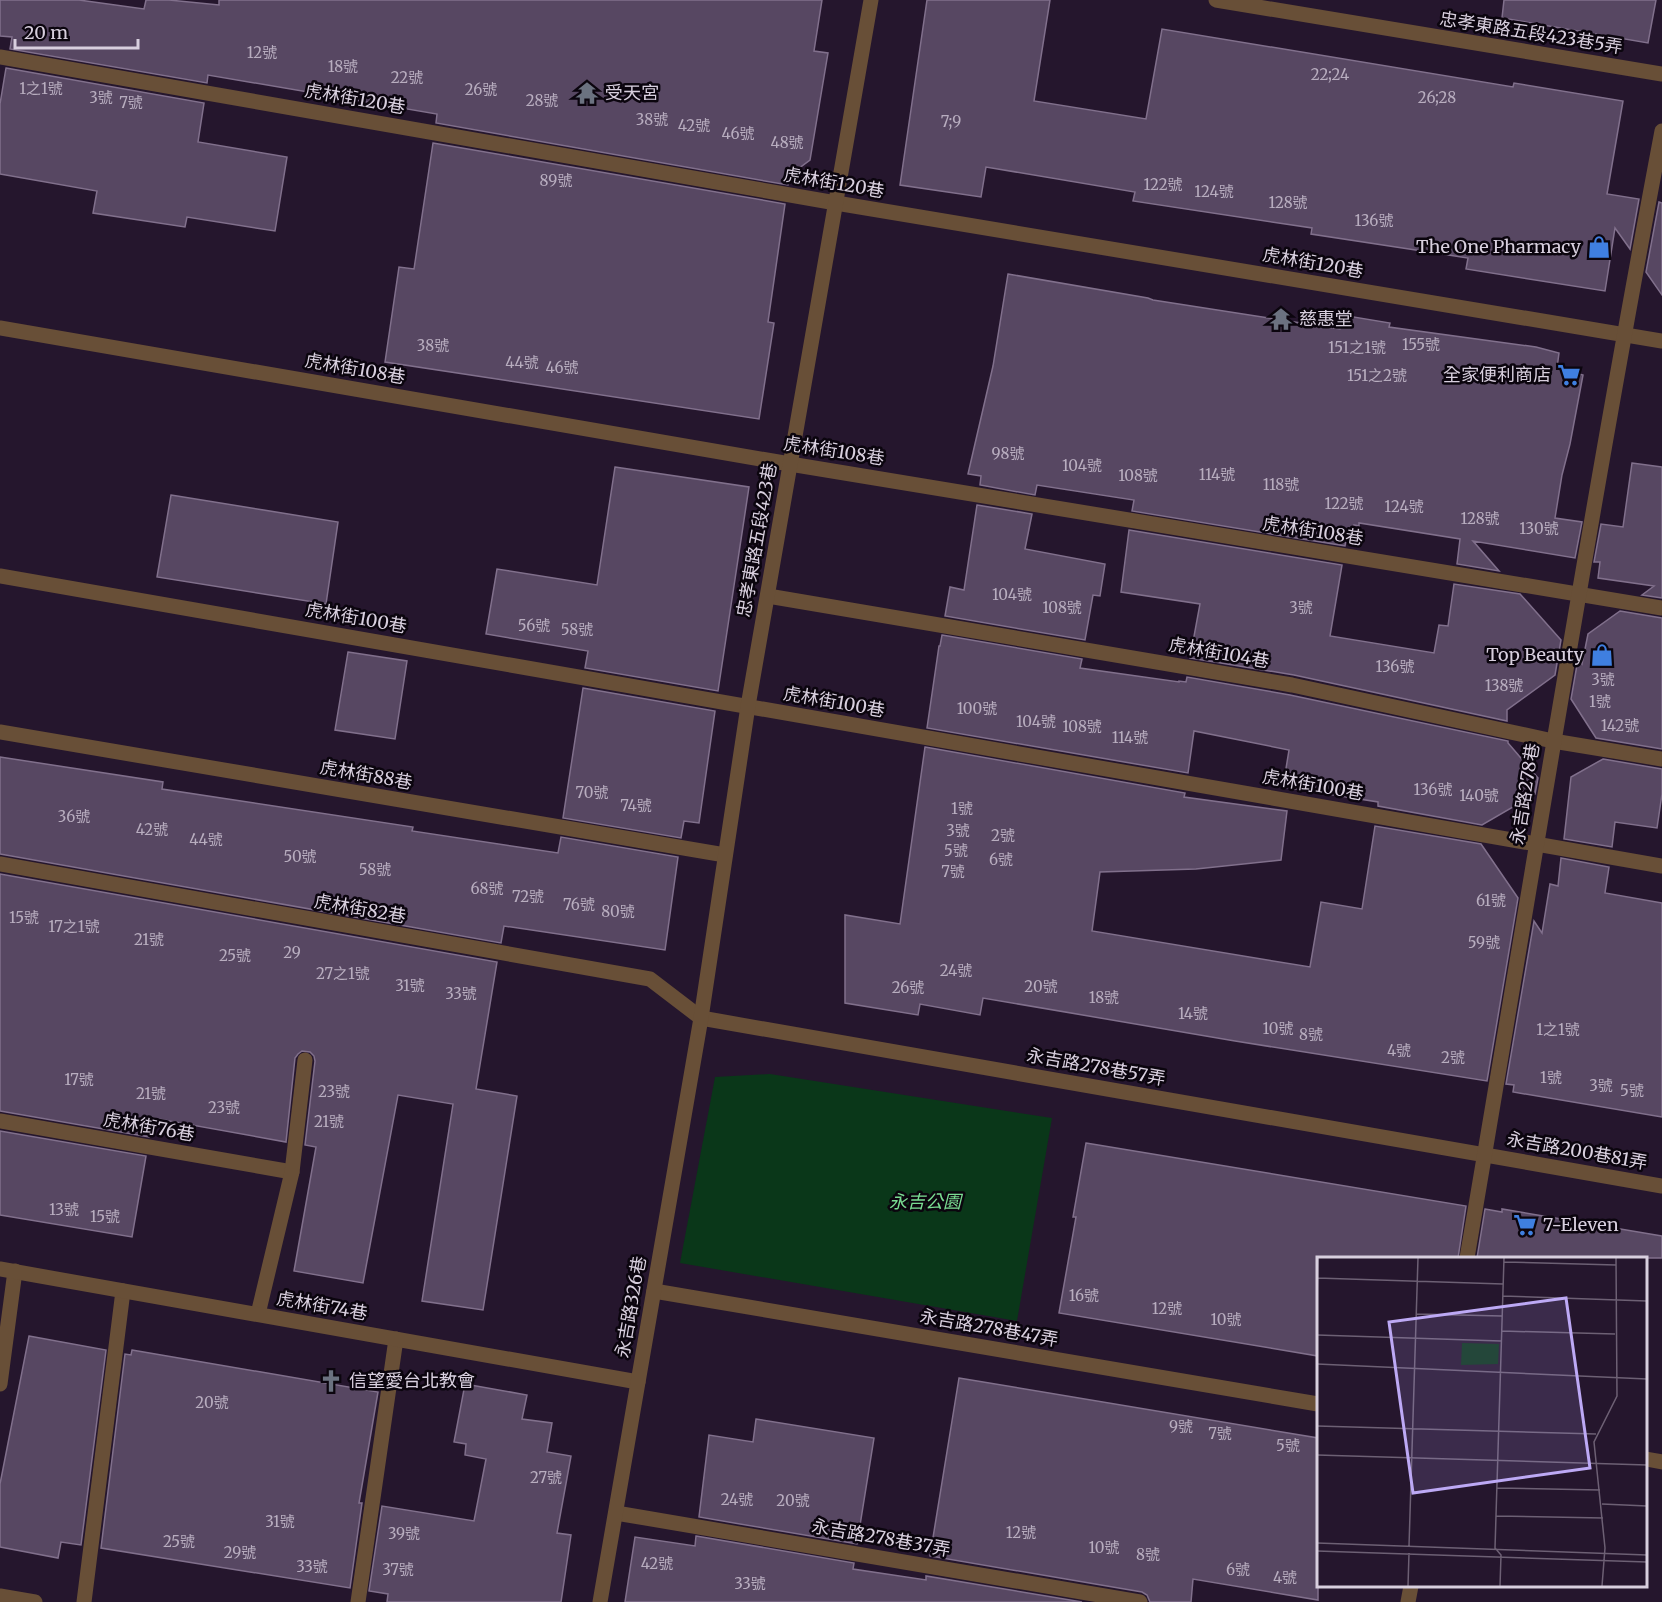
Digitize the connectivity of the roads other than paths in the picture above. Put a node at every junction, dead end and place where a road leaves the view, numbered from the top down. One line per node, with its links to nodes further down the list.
1 (871, 0): 6 (street, 忠孝東路五段423巷)
2 (1216, 0): 4 (street, 忠孝東路五段423巷5弄)
3 (0, 57): 6 (street, 虎林街120巷)
4 (1662, 74)
5 (1662, 132): 8 (street, 永吉路278巷)
6 (836, 203): 8 (street, 虎林街120巷); 10 (street, 忠孝東路五段423巷)
7 (0, 328): 10 (street, 虎林街108巷)
8 (1624, 335): 9 (street, 虎林街120巷); 12 (street, 永吉路278巷)
9 (1662, 341)
10 (790, 464): 12 (street, 虎林街108巷); 13 (street, 忠孝東路五段423巷)
11 (0, 576): 15 (street, 虎林街100巷)
12 (1580, 595): 14 (street, 虎林街108巷); 17 (street, 永吉路278巷)
13 (768, 596): 15 (street, 忠孝東路五段423巷); 17 (street, 虎林街104巷)
14 (1662, 609)
15 (748, 706): 19 (street, 虎林街100巷); 20 (street, 忠孝東路五段423巷)
16 (0, 732): 20 (street, 虎林街88巷)
17 (1553, 741): 18 (street, 虎林街104巷); 19 (street, 永吉路278巷)
18 (1662, 759)
19 (1537, 844): 22 (street, 虎林街100巷); 26 (street, 永吉路278巷)
20 (726, 855): 23 (street, 忠孝東路五段423巷)
21 (0, 864): 23 (street, 虎林街82巷)
22 (1662, 866)
23 (701, 1018): 26 (street, 永吉路278巷57弄); 32 (street, 永吉路326巷)
24 (305, 1060): 27 (street)
25 (0, 1121): 27 (street, 虎林街76巷)
26 (1485, 1155): 28 (street, 永吉路200巷81弄); 29 (street, 永吉路278巷)
27 (292, 1172): 33 (street)
28 (1662, 1185)
29 (1467, 1257)
30 (7, 1270): 31 (street, 虎林街74巷); 36 (street)
31 (123, 1291): 33 (street, 虎林街74巷); 44 (street)
32 (654, 1291): 35 (street, 永吉路326巷); 37 (street, 永吉路278巷47弄)
33 (258, 1314): 34 (street, 虎林街74巷)
34 (396, 1339): 35 (street, 虎林街74巷); 45 (street)
35 (638, 1382): 40 (street, 永吉路326巷)
36 (0, 1384)
37 (1317, 1404)
38 (1647, 1459): 39 (street)
39 (1662, 1462)
40 (616, 1513): 46 (street, 永吉路326巷); 47 (street, 永吉路278巷37弄)
41 (1411, 1587): 48 (street)
42 (0, 1596): 43 (street)
43 (30, 1602)
44 (84, 1602)
45 (358, 1602)
46 (600, 1602)
47 (1140, 1602)
48 (1408, 1602)

